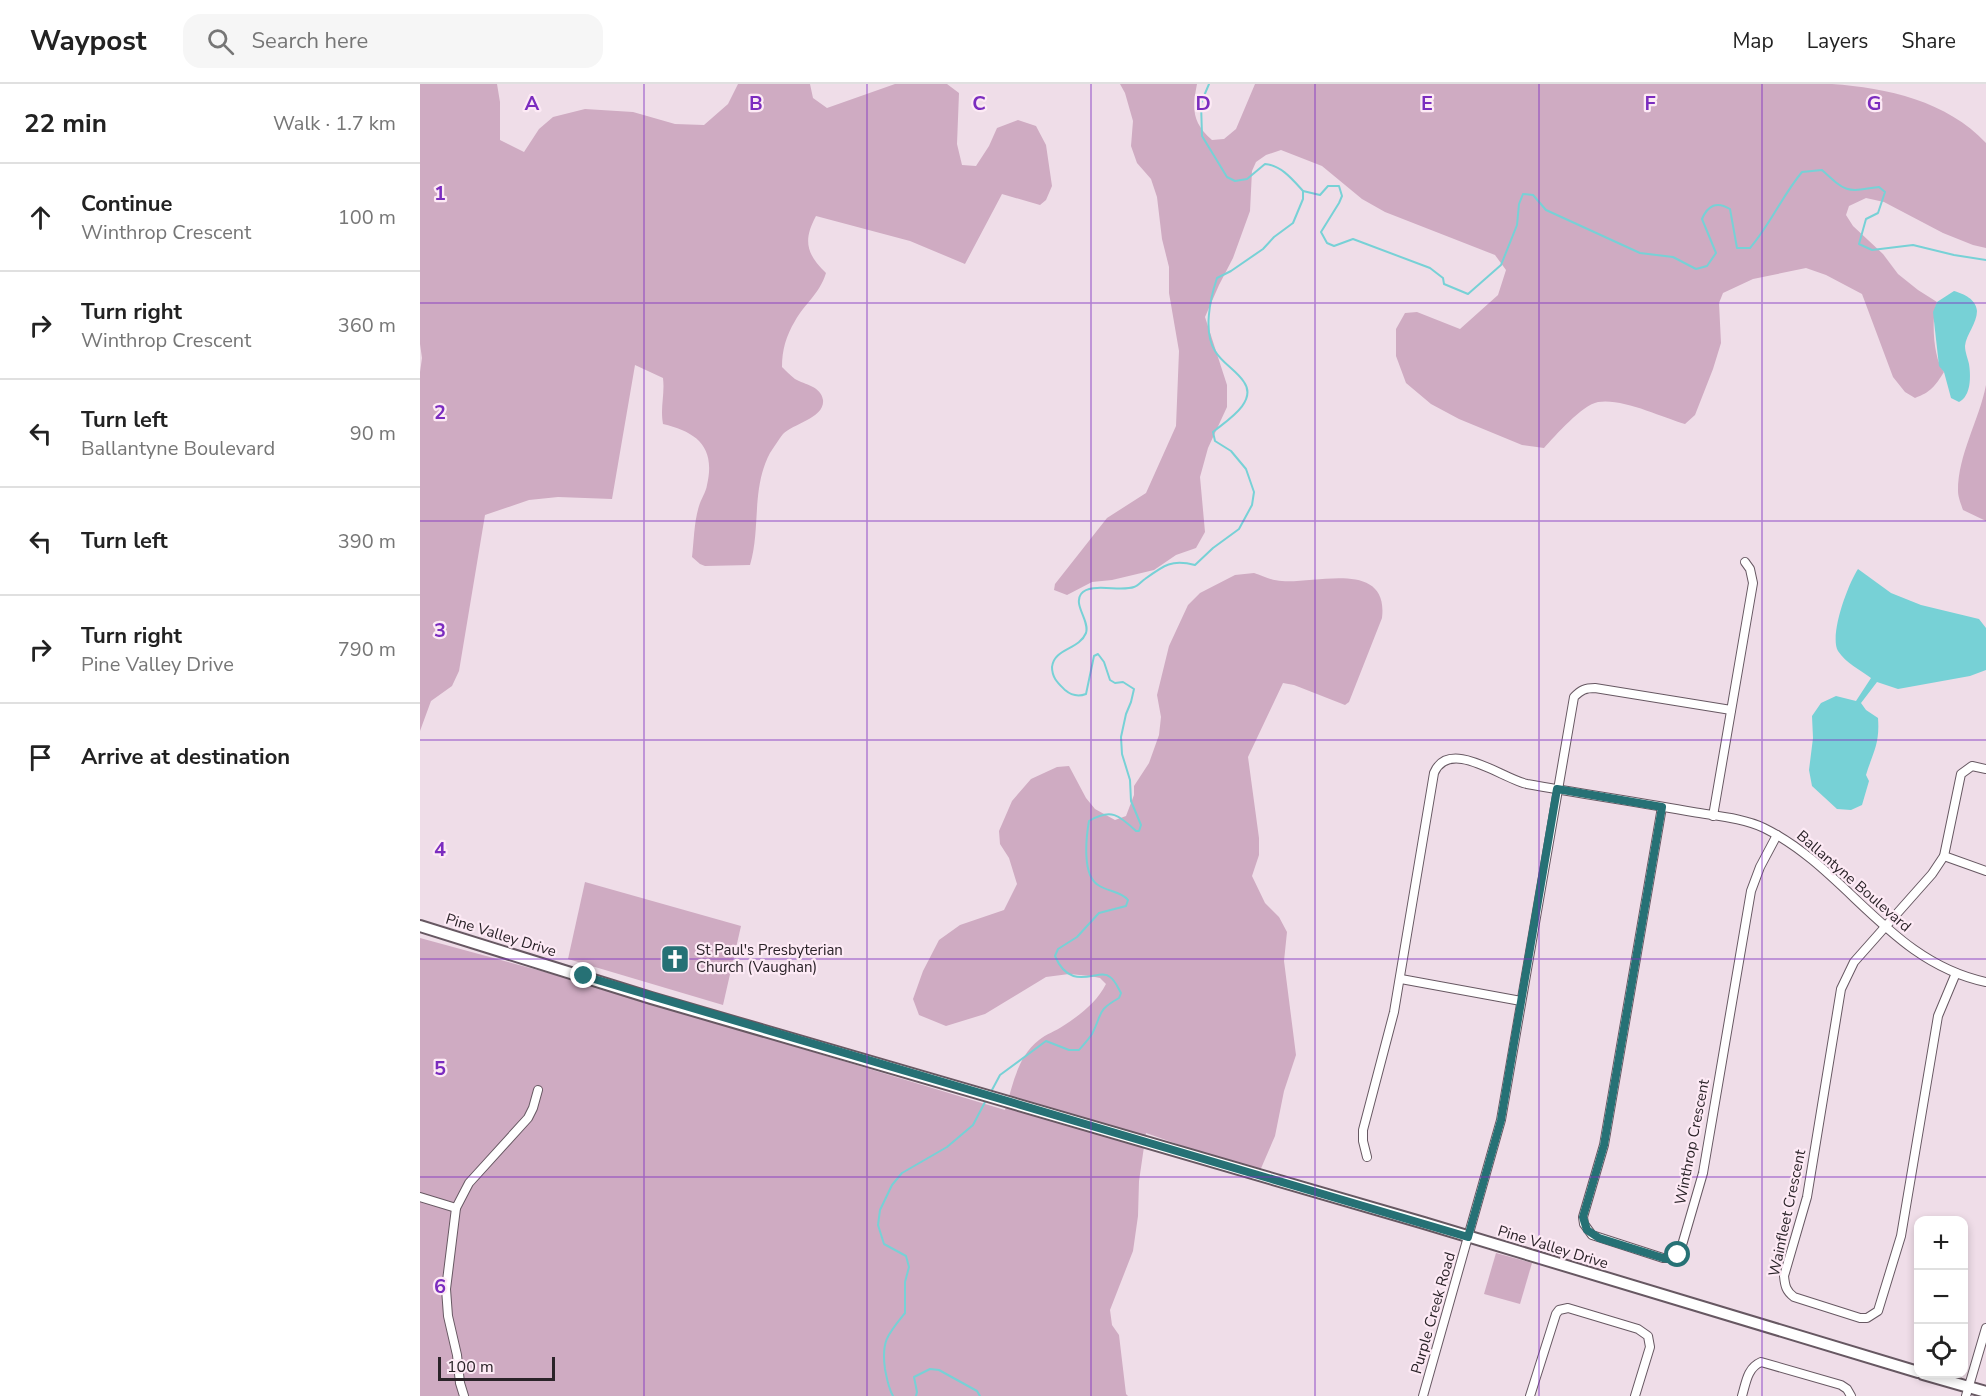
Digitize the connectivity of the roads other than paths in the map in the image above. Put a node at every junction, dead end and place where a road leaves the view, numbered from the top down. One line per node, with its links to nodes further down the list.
1 (1745, 562): 2 (street)
2 (1731, 710): 4 (street, Purple Creek Road); 6 (street)
3 (1986, 769): 8 (street)
4 (1557, 789): 5 (street, Ballantyne Boulevard); 13 (street, Ballantyne Boulevard); 15 (street, Purple Creek Road)
5 (1662, 807): 6 (street, Ballantyne Boulevard); 7 (street, Winthrop Crescent)
6 (1713, 816): 7 (street, Ballantyne Boulevard)
7 (1777, 835): 11 (street, Ballantyne Boulevard)
8 (1944, 856): 9 (street); 11 (street)
9 (1986, 871)
10 (420, 926): 20 (street, Pine Valley Drive)
11 (1886, 927): 12 (street, Ballantyne Boulevard); 12 (street, Wainfleet Crescent)
12 (1956, 974): 14 (street, Ballantyne Boulevard)
13 (1401, 979): 15 (street); 17 (street, Ballantyne Boulevard)
14 (1986, 982)
15 (1521, 1001): 20 (street, Purple Creek Road)
16 (538, 1090): 19 (street)
17 (1367, 1157)
18 (420, 1197): 19 (street)
19 (456, 1208): 26 (street)
20 (1468, 1237): 22 (street, Pine Valley Drive); 27 (street, Purple Creek Road)
21 (1986, 1328): 24 (street)
22 (1914, 1371)
23 (1933, 1378): 24 (street)
24 (1967, 1392): 25 (street)
25 (1986, 1392)
26 (465, 1396)
27 (1423, 1396)
28 (1530, 1396): 29 (street)
29 (1635, 1396)
30 (1742, 1396): 31 (street)
31 (1851, 1396)

